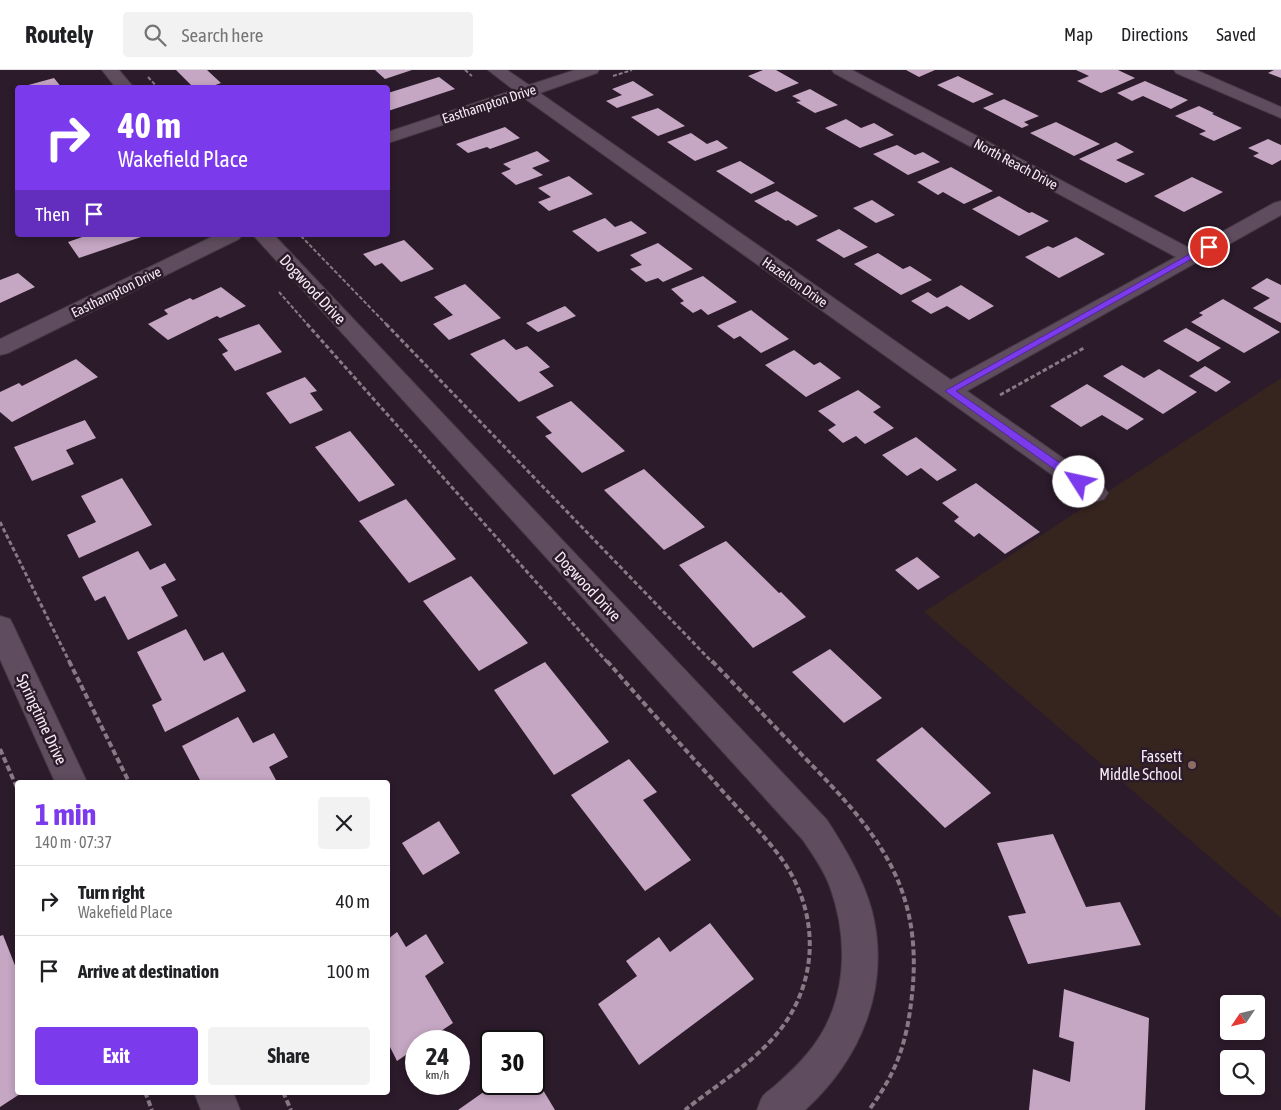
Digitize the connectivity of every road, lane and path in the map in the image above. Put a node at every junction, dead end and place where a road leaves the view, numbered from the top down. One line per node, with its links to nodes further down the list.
1 (110, 70): 6 (street)
2 (496, 70): 7 (street, Hazelton Drive)
3 (591, 70): 7 (street, Easthampton Drive)
4 (840, 70): 13 (street, North Reach Drive)
5 (1182, 70): 8 (street)
6 (123, 85)
7 (526, 92): 9 (street, Easthampton Drive); 16 (street, Hazelton Drive)
8 (1281, 113)
9 (390, 137)
10 (1281, 207): 13 (street)
11 (228, 237): 15 (street, Easthampton Drive)
12 (265, 237): 31 (street, Dogwood Drive)
13 (1191, 257): 16 (street)
14 (274, 287): 30 (path)
15 (0, 348)
16 (950, 391): 17 (street, Hazelton Drive)
17 (1095, 493)
18 (0, 522): 22 (path)
19 (0, 628): 21 (street, Springtime Drive)
20 (0, 749): 23 (path)
21 (70, 780)
22 (128, 780)
23 (15, 783)
24 (146, 1095): 27 (path)
25 (214, 1095): 28 (street)
26 (284, 1095): 29 (path)
27 (152, 1110)
28 (221, 1110)
29 (291, 1110)
30 (685, 1110)
31 (776, 1110)

